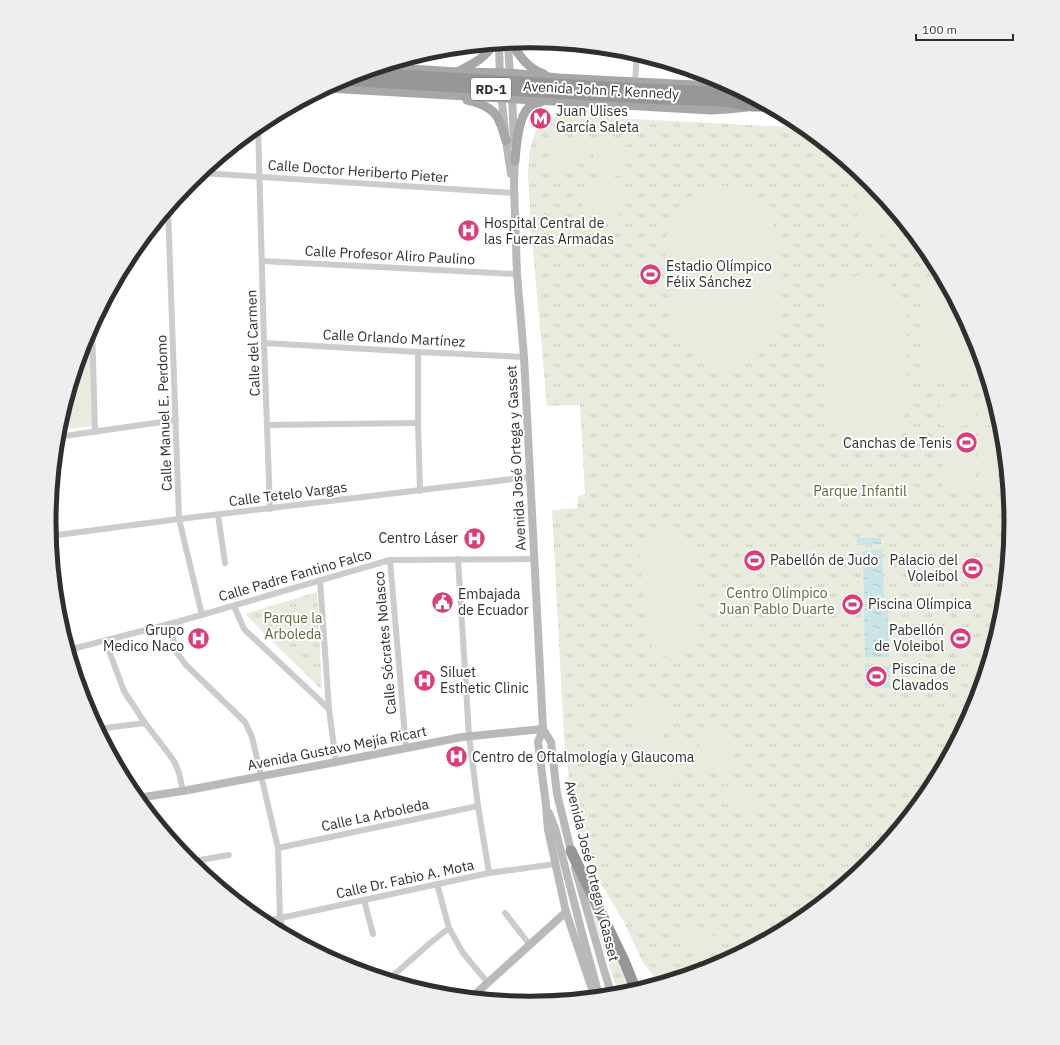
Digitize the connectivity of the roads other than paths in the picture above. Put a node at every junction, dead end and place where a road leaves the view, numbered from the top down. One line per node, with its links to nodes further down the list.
1 (515, 48): 12 (main road)
2 (499, 49): 9 (main road, Avenida José Ortega y Gasset)
3 (508, 49): 10 (main road, Avenida José Ortega y Gasset)
4 (490, 50): 8 (main road)
5 (637, 60): 17 (street)
6 (394, 68): 7 (main road, Avenida John F. Kennedy / RD-1)
7 (430, 70): 8 (main road, Avenida John F. Kennedy / RD-1); 18 (main road)
8 (457, 72): 9 (main road, Avenida John F. Kennedy / RD-1)
9 (499, 73): 10 (main road, Avenida John F. Kennedy / RD-1); 21 (main road, Avenida José Ortega y Gasset)
10 (510, 73): 12 (main road, Avenida John F. Kennedy / RD-1); 22 (main road, Avenida José Ortega y Gasset)
11 (375, 74): 17 (highway, RD-1, bridge)
12 (559, 78): 13 (main road, Avenida John F. Kennedy / RD-1)
13 (581, 79): 17 (main road, Avenida John F. Kennedy / RD-1); 24 (main road)
14 (357, 81): 17 (highway, RD-1, bridge)
15 (709, 83): 17 (main road, Avenida John F. Kennedy / RD-1)
16 (338, 89): 18 (main road, Avenida John F. Kennedy / RD-1)
17 (639, 90): 19 (highway, RD-1); 25 (highway, RD-1)
18 (429, 94): 20 (main road, Avenida John F. Kennedy / RD-1)
19 (733, 94)
20 (443, 95): 21 (main road, Avenida John F. Kennedy / RD-1); 28 (main road)
21 (502, 98): 22 (main road, Avenida John F. Kennedy / RD-1); 28 (main road, Avenida José Ortega y Gasset)
22 (512, 99): 23 (main road, Avenida John F. Kennedy / RD-1); 29 (main road, Avenida José Ortega y Gasset)
23 (548, 100): 24 (main road, Avenida John F. Kennedy / RD-1); 29 (main road)
24 (582, 102): 25 (main road, Avenida John F. Kennedy / RD-1)
25 (753, 106): 26 (highway, RD-1)
26 (756, 106)
27 (258, 134): 31 (street)
28 (506, 141): 32 (main road, Avenida José Ortega y Gasset)
29 (515, 162): 32 (main road, Avenida José Ortega y Gasset)
30 (209, 174): 31 (street, Calle Doctor Heriberto Pieter)
31 (260, 177): 32 (street, Calle Doctor Heriberto Pieter); 34 (street, Calle del Carmen)
32 (514, 189): 35 (main road, Avenida José Ortega y Gasset)
33 (168, 216): 40 (street, Calle Manuel E. Perdomo)
34 (262, 261): 35 (street, Calle Profesor Aliro Paulino); 37 (street, Calle del Carmen)
35 (517, 274): 39 (main road, Avenida José Ortega y Gasset)
36 (92, 340): 43 (street)
37 (264, 343): 38 (street, Calle Orlando Martínez); 42 (street, Calle del Carmen)
38 (418, 352): 39 (street, Calle Orlando Martínez); 41 (street)
39 (524, 357): 45 (main road, Avenida José Ortega y Gasset)
40 (176, 420): 43 (street); 49 (street, Calle Manuel E. Perdomo)
41 (418, 423): 42 (street); 46 (street)
42 (268, 425): 47 (street, Calle del Carmen)
43 (94, 432): 44 (street)
44 (64, 436)
45 (530, 477): 46 (street, Calle Tetelo Vargas); 52 (main road, Avenida José Ortega y Gasset)
46 (420, 491): 47 (street, Calle Tetelo Vargas)
47 (270, 509): 48 (street, Calle Tetelo Vargas)
48 (218, 515): 49 (street, Calle Tetelo Vargas); 54 (street)
49 (179, 520): 50 (street, Calle Tetelo Vargas); 57 (street, Calle Manuel E. Perdomo)
50 (56, 535)
51 (458, 559): 52 (street, Calle Padre Fantino Falco); 53 (street, Calle Padre Fantino Falco); 65 (street)
52 (534, 559): 64 (main road, Avenida José Ortega y Gasset)
53 (390, 560): 55 (street, Calle Padre Fantino Falco); 66 (street, Calle Sócrates Nolasco)
54 (225, 563)
55 (320, 580): 56 (street, Calle Padre Fantino Falco); 61 (street)
56 (234, 606): 57 (street, Calle Padre Fantino Falco); 61 (street)
57 (202, 615): 58 (street, Calle Padre Fantino Falco)
58 (169, 624): 59 (street, Calle Padre Fantino Falco); 68 (street)
59 (105, 640): 60 (street, Calle Padre Fantino Falco); 62 (street)
60 (73, 649)
61 (329, 709): 67 (street)
62 (145, 723): 63 (street); 69 (street)
63 (102, 728)
64 (543, 730): 65 (main road, Avenida Gustavo Mejía Ricart); 71 (main road, Avenida José Ortega y Gasset); 74 (main road, Avenida José Ortega y Gasset)
65 (469, 736): 66 (main road, Avenida Gustavo Mejía Ricart); 72 (street)
66 (406, 748): 67 (main road, Avenida Gustavo Mejía Ricart)
67 (336, 762): 68 (main road, Avenida Gustavo Mejía Ricart)
68 (262, 776): 69 (main road, Avenida Gustavo Mejía Ricart); 73 (street)
69 (183, 791): 70 (main road, Avenida Gustavo Mejía Ricart)
70 (143, 797)
71 (546, 805): 77 (main road, Avenida José Ortega y Gasset); 93 (main road)
72 (478, 806): 73 (street, Calle La Arboleda); 78 (street)
73 (278, 848): 83 (street)
74 (571, 851): 91 (highway); 92 (main road, Avenida José Ortega y Gasset)
75 (229, 855): 76 (street)
76 (197, 861)
77 (555, 864): 78 (street, Calle Dr. Fabio A. Mota); 81 (main road, Avenida José Ortega y Gasset)
78 (489, 873): 79 (street, Calle Dr. Fabio A. Mota)
79 (437, 884): 80 (street, Calle Dr. Fabio A. Mota); 86 (street)
80 (364, 900): 83 (street, Calle Dr. Fabio A. Mota); 87 (street)
81 (566, 912): 88 (main road); 94 (main road, Avenida José Ortega y Gasset)
82 (505, 913): 88 (street)
83 (280, 918): 84 (street, Calle Dr. Fabio A. Mota); 85 (street)
84 (271, 920)
85 (282, 926)
86 (449, 928): 89 (street); 90 (street)
87 (373, 934)
88 (530, 945): 90 (main road)
89 (392, 976)
90 (488, 983): 95 (main road)
91 (634, 985)
92 (610, 990)
93 (593, 993)
94 (593, 993)
95 (476, 994)

